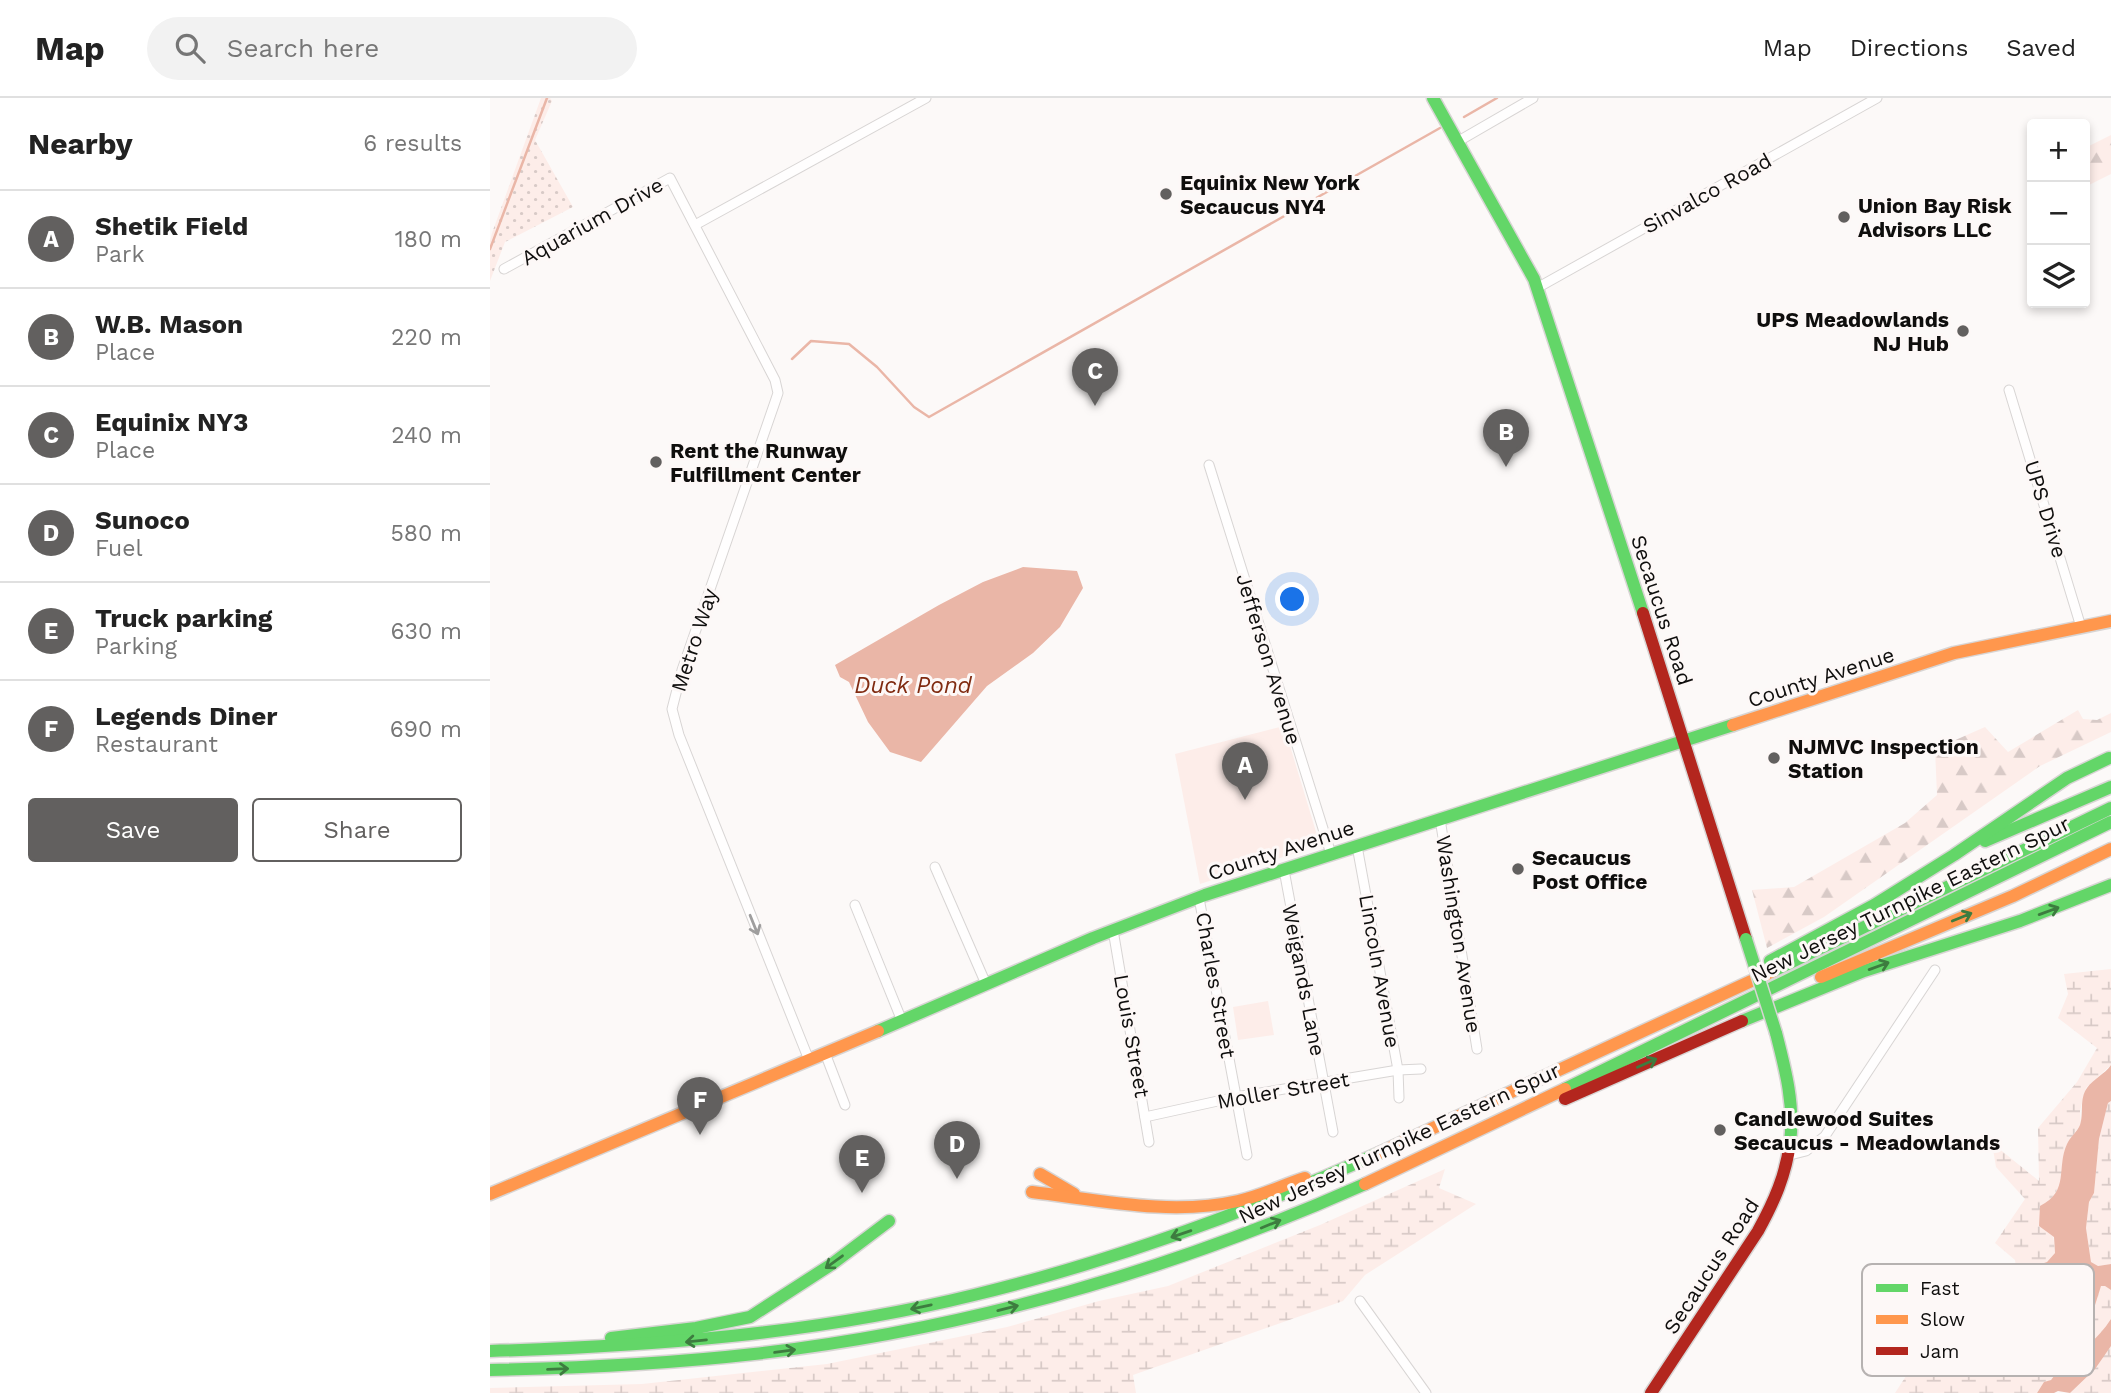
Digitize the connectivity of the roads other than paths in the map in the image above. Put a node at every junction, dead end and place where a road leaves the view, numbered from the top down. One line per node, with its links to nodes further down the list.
1 (926, 98): 6 (street)
2 (1433, 98): 5 (main road, Secaucus Road)
3 (1534, 98): 5 (street)
4 (1877, 98): 8 (street, Sinvalco Road)
5 (1457, 142): 8 (main road, Secaucus Road)
6 (695, 225): 7 (street, Aquarium Drive); 36 (street, Metro Way, one-way to 36)
7 (504, 269)
8 (1537, 288): 13 (main road, Secaucus Road)
9 (2009, 390): 12 (street, UPS Drive)
10 (1209, 464): 21 (street, Jefferson Avenue)
11 (2111, 621): 12 (main road, County Avenue)
12 (2081, 627): 13 (main road, County Avenue)
13 (1684, 741): 17 (main road, County Avenue); 48 (main road, Secaucus Road, bridge)
14 (2109, 758): 22 (main road)
15 (2111, 787): 22 (main road)
16 (2111, 808): 31 (main road, New Jersey Turnpike Eastern Spur)
17 (1440, 819): 19 (main road, County Avenue); 34 (street, Washington Avenue)
18 (2111, 822): 33 (main road, New Jersey Turnpike Eastern Spur)
19 (1357, 846): 21 (main road, County Avenue); 38 (street, Lincoln Avenue)
20 (2111, 849): 33 (main road, one-way to 20)
21 (1331, 854): 24 (main road, County Avenue)
22 (1954, 855): 31 (main road)
23 (935, 867): 30 (street)
24 (1284, 870): 26 (main road, County Avenue); 39 (street, Weigands Lane)
25 (2111, 885): 44 (main road, one-way to 25)
26 (1199, 898): 28 (main road, County Avenue); 40 (street, Charles Street)
27 (855, 905): 32 (street)
28 (1113, 930): 30 (main road, County Avenue); 43 (street, Louis Street)
29 (1935, 970): 48 (street)
30 (986, 984): 32 (main road, County Avenue)
31 (1700, 1006): 47 (main road, New Jersey Turnpike Eastern Spur)
32 (902, 1021): 35 (main road, County Avenue)
33 (1673, 1036): 44 (main road, New Jersey Turnpike Eastern Spur)
34 (1478, 1049)
35 (825, 1053): 36 (main road, County Avenue); 42 (street)
36 (809, 1060): 52 (main road, County Avenue)
37 (1421, 1069): 38 (street, Moller Street)
38 (1398, 1070): 39 (street, Moller Street); 41 (street, Lincoln Avenue)
39 (1324, 1083): 40 (street, Moller Street); 45 (street, Weigands Lane)
40 (1236, 1097): 43 (street, Moller Street); 49 (street, Charles Street)
41 (1399, 1098)
42 (845, 1105)
43 (1145, 1117): 46 (street, Louis Street)
44 (1480, 1129): 58 (main road, New Jersey Turnpike Eastern Spur, one-way to 44)
45 (1333, 1132)
46 (1149, 1142)
47 (1380, 1154): 53 (main road); 57 (main road, New Jersey Turnpike Eastern Spur, one-way to 57)
48 (1790, 1154): 60 (main road, Secaucus Road)
49 (1247, 1155)
50 (1041, 1174): 53 (main road)
51 (1032, 1192): 53 (main road)
52 (490, 1194)
53 (1079, 1197)
54 (888, 1221): 57 (main road, one-way to 57)
55 (1360, 1301): 59 (street)
56 (490, 1351): 57 (main road, New Jersey Turnpike Eastern Spur)
57 (519, 1351)
58 (490, 1370)
59 (1426, 1393)
60 (1651, 1393)

